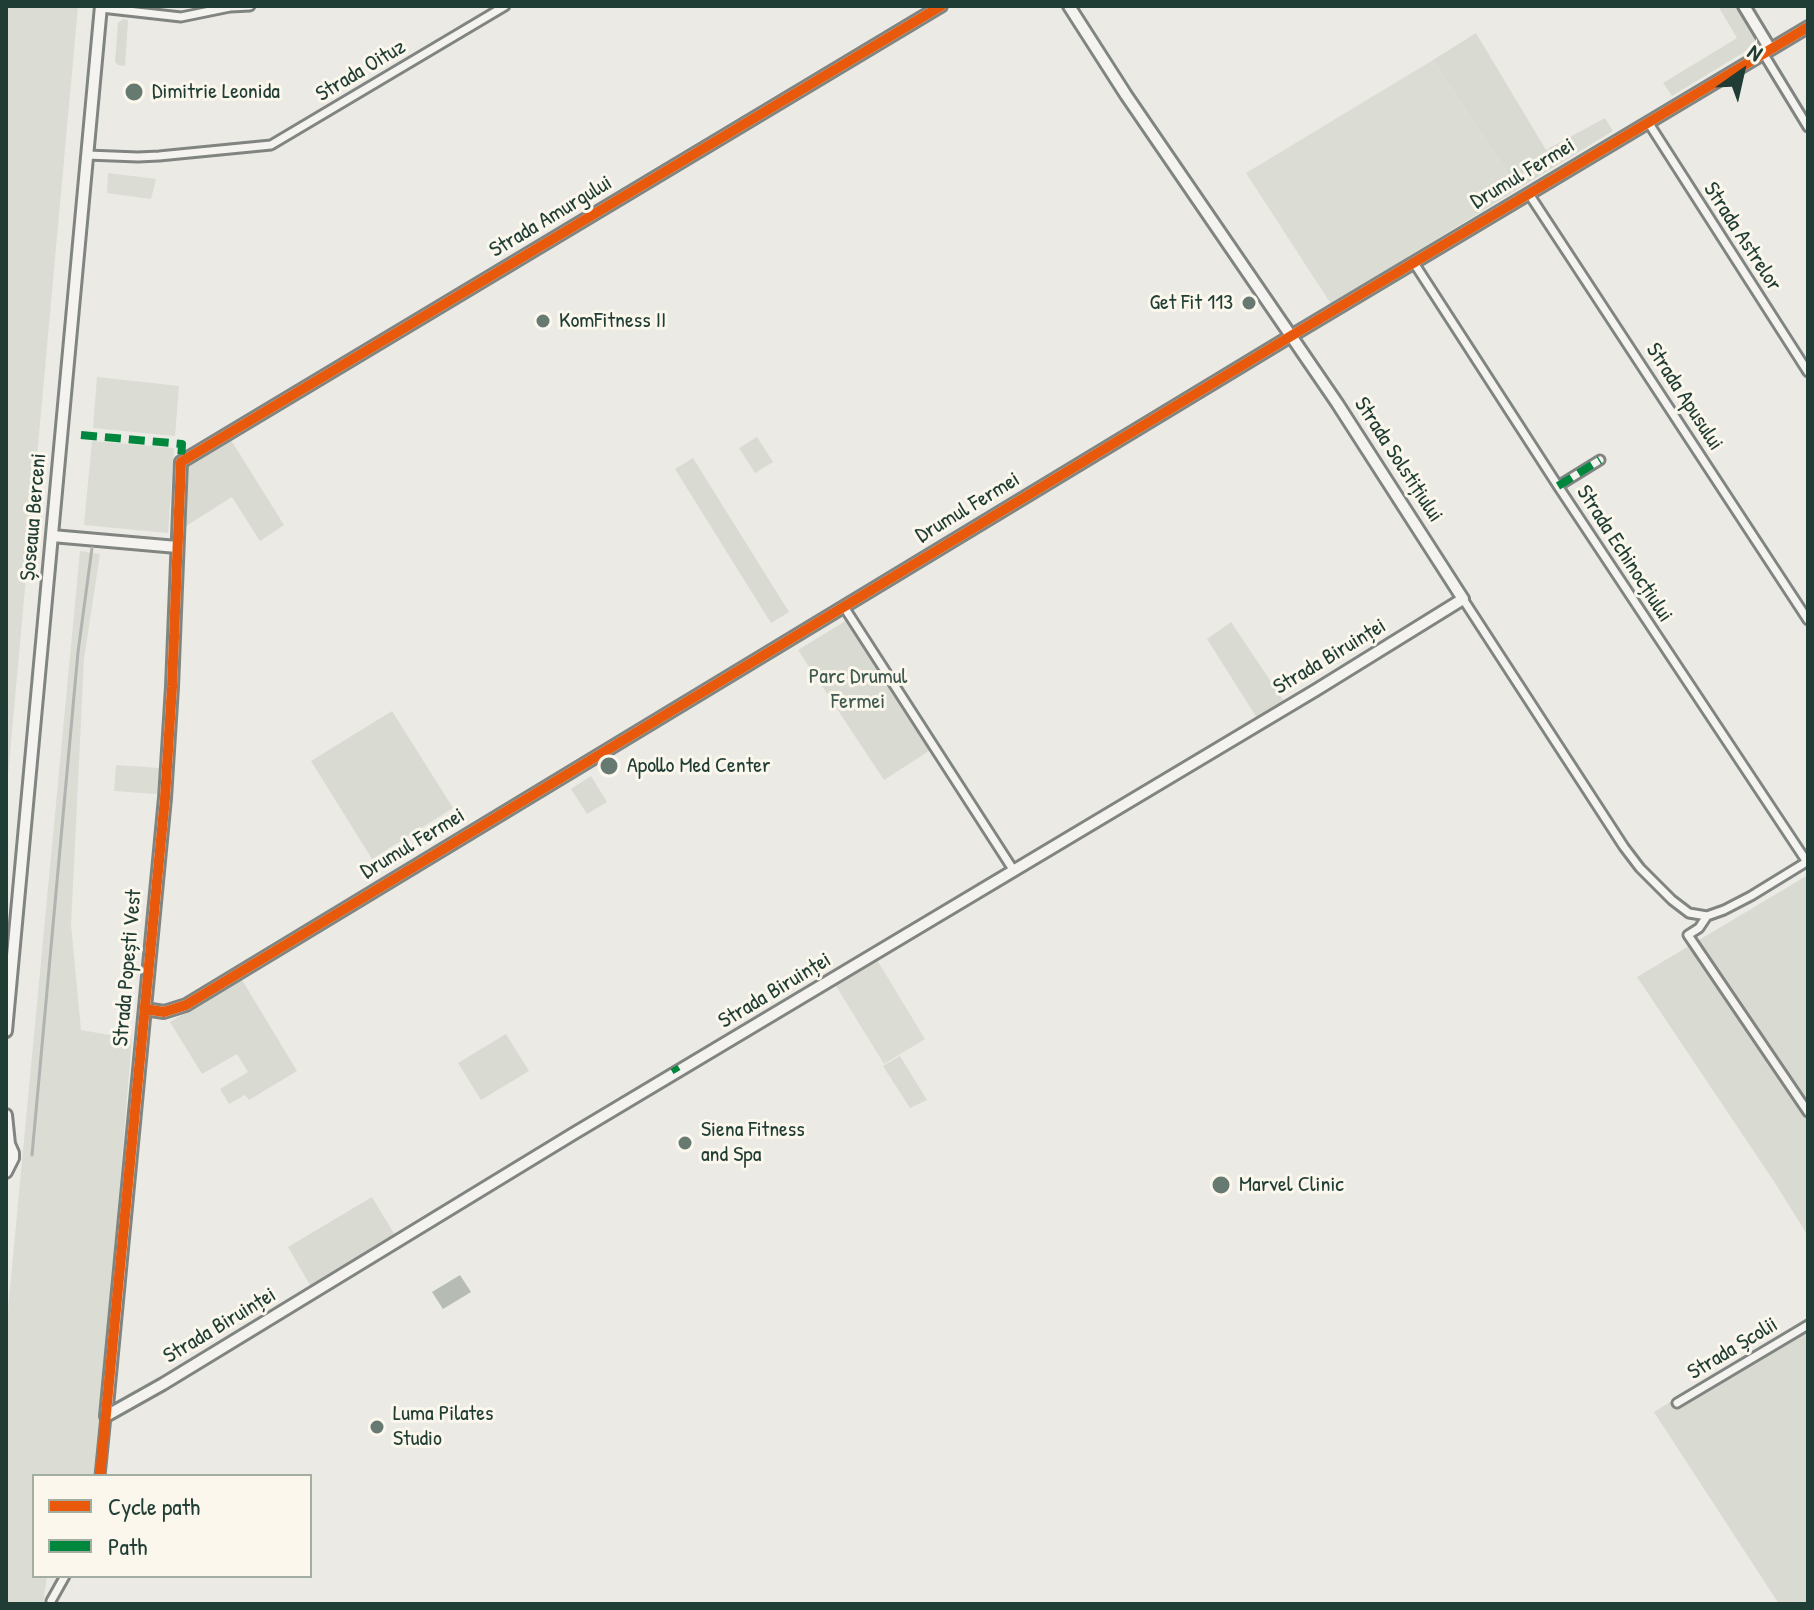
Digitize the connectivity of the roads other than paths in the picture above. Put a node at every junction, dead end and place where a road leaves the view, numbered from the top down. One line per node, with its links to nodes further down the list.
1 (250, 6): 6 (street)
2 (505, 6): 11 (street, Strada Oituz)
3 (941, 6): 17 (street, Strada Amurgului)
4 (1069, 6): 14 (street, Strada Solstițiului)
5 (1744, 6): 8 (street)
6 (101, 7): 11 (street, Șoseaua Berceni)
7 (1808, 27): 8 (street, Drumul Fermei)
8 (1766, 51): 9 (street, Drumul Fermei); 10 (street)
9 (1648, 122): 12 (street, Drumul Fermei); 15 (street, Strada Astrelor)
10 (1808, 127)
11 (87, 155): 19 (street, Șoseaua Berceni)
12 (1529, 194): 13 (street, Drumul Fermei); 23 (street, Strada Apusului)
13 (1414, 263): 14 (street, Drumul Fermei); 18 (street, Strada Echinocțiului)
14 (1291, 336): 21 (street, Strada Solstițiului); 22 (street, Drumul Fermei)
15 (1808, 372)
16 (1600, 460): 18 (street)
17 (181, 462): 20 (street, Strada Popești Vest)
18 (1558, 486): 24 (street, Strada Echinocțiului)
19 (52, 536): 20 (street); 28 (street, Șoseaua Berceni)
20 (177, 547): 27 (street, Strada Popești Vest)
21 (1463, 599): 25 (street, Strada Biruinței); 26 (street, Strada Solstițiului)
22 (844, 607): 25 (street); 27 (street, Drumul Fermei)
23 (1808, 620)
24 (1807, 862): 26 (street)
25 (1014, 871): 35 (street, Strada Biruinței)
26 (1707, 916): 29 (street)
27 (145, 1009): 35 (street, Strada Popești Vest)
28 (6, 1031)
29 (1808, 1112)
30 (6, 1115): 31 (street)
31 (8, 1143): 32 (street)
32 (7, 1168)
33 (1808, 1325): 34 (street, Strada Școlii)
34 (1677, 1403)
35 (106, 1416): 36 (street, Strada Popești Vest)
36 (100, 1474)
37 (64, 1578): 38 (street)
38 (51, 1601)

